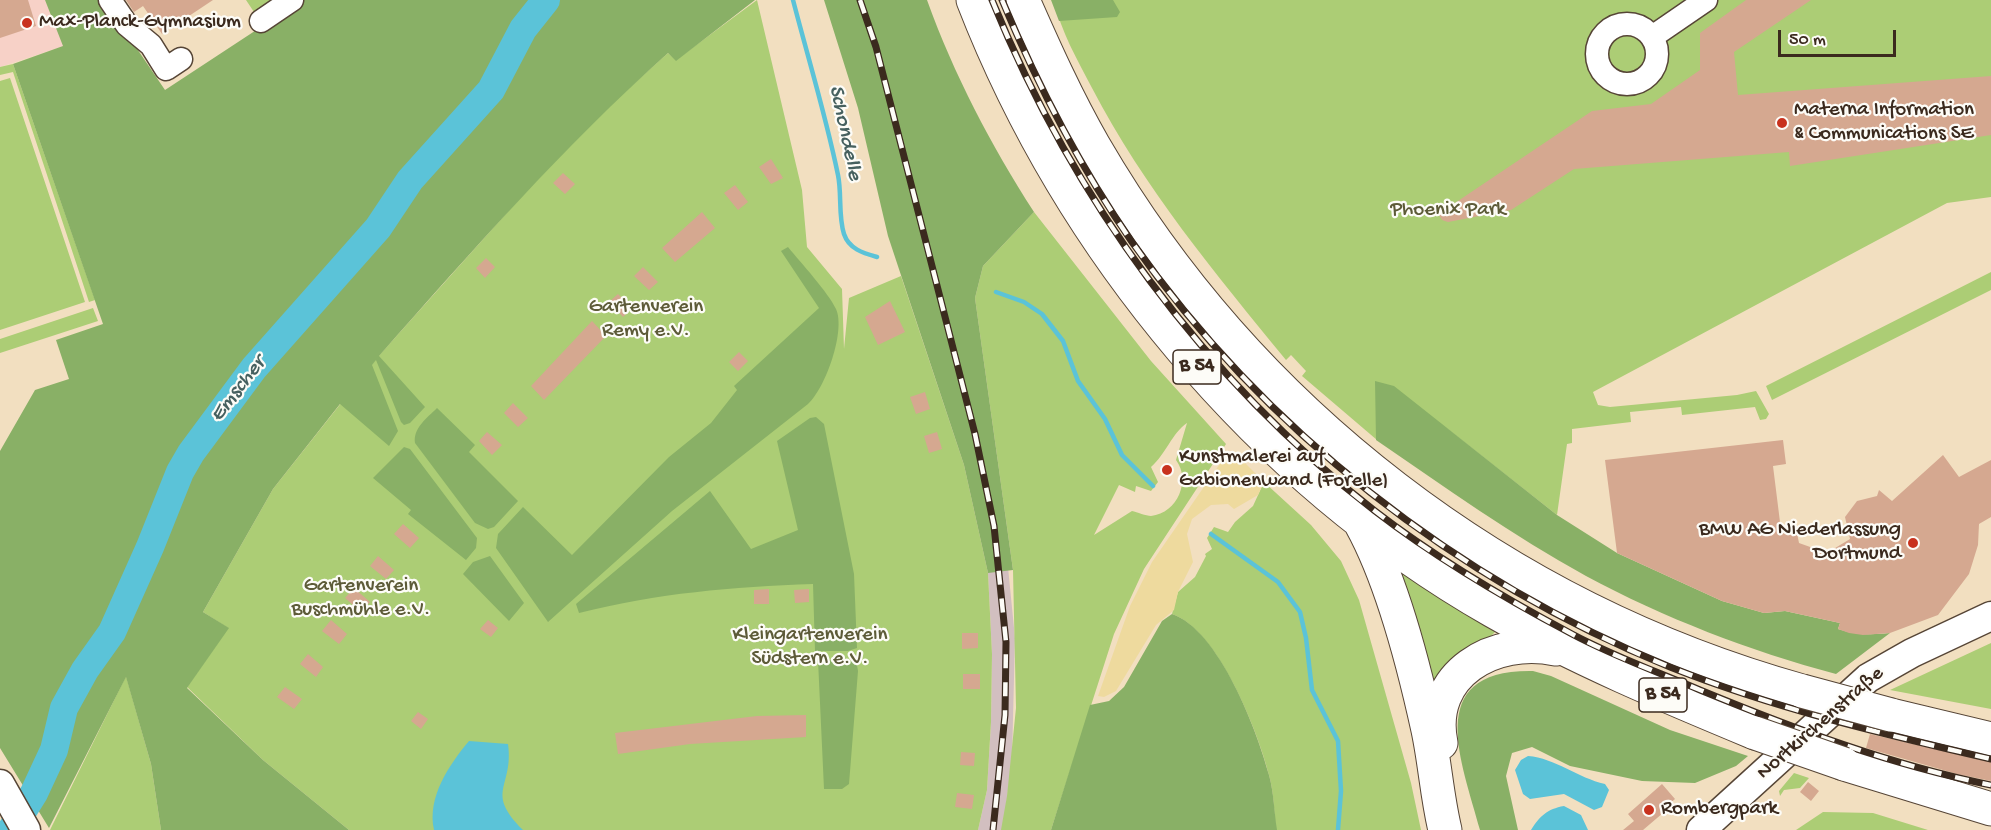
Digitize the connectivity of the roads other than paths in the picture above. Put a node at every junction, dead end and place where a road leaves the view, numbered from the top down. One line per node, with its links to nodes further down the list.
1 (110, 0): 8 (street)
2 (292, 0): 6 (street)
3 (973, 0): 9 (highway, B 54)
4 (1023, 0): 12 (highway, B 54, bridge)
5 (1706, 0): 7 (street)
6 (261, 21)
7 (1652, 37)
8 (181, 59)
9 (1357, 518): 11 (highway, B 54); 16 (highway)
10 (1991, 616): 18 (main road, Nortkirchenstraße)
11 (1572, 653): 14 (highway, B 54, bridge); 17 (highway)
12 (1991, 739)
13 (2, 787): 15 (main road)
14 (1991, 809)
15 (26, 830)
16 (1445, 830)
17 (1463, 830)
18 (1701, 830)

